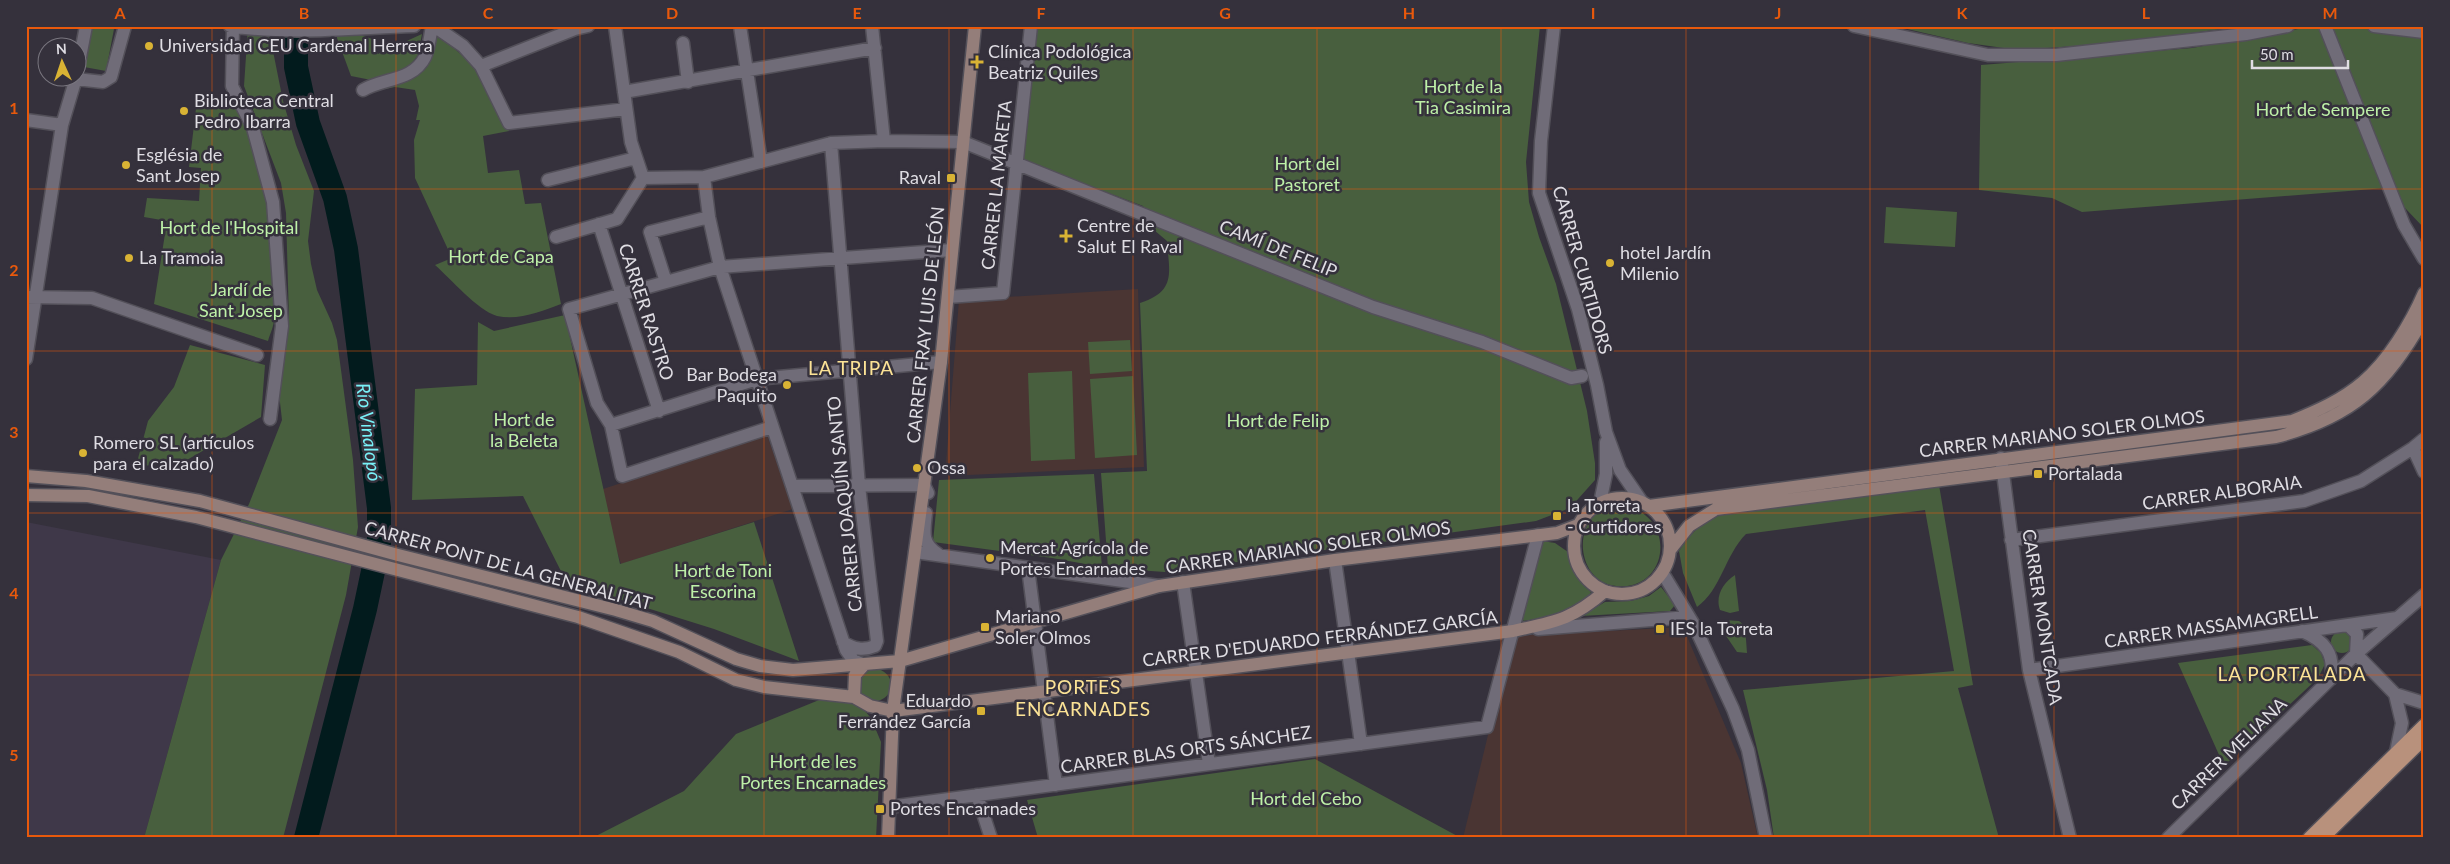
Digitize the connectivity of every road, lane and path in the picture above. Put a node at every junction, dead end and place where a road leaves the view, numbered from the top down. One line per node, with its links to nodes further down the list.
1 (124, 26): 21 (street)
2 (232, 26): 3 (street); 58 (street)
3 (414, 26)
4 (433, 26): 19 (street); 24 (street)
5 (588, 26): 19 (street)
6 (615, 26): 25 (street)
7 (740, 26): 20 (street)
8 (872, 26): 18 (street)
9 (975, 26): 30 (main road, CARRER FRAY LUIS DE LEÓN)
10 (1031, 26): 34 (street, CARRER LA MARETA)
11 (1554, 26): 61 (street, CARRER CURTIDORS)
12 (1854, 26): 13 (street)
13 (2288, 26)
14 (2325, 26): 43 (street)
15 (2374, 26): 16 (street)
16 (2424, 32)
17 (683, 43): 22 (street)
18 (876, 48): 20 (street); 29 (street)
19 (481, 66): 26 (street)
20 (747, 72): 22 (street); 33 (street)
21 (88, 78)
22 (688, 82): 25 (street)
23 (73, 88): 28 (street)
24 (363, 90)
25 (624, 92): 26 (street)
26 (626, 109): 32 (street)
27 (26, 120): 28 (street)
28 (62, 125): 48 (street)
29 (884, 141): 30 (street); 31 (street)
30 (963, 142): 34 (street, CAMÍ DE FELIP); 41 (main road, CARRER FRAY LUIS DE LEÓN)
31 (831, 144): 33 (street); 42 (street, CARRER JOAQUÍN SANTO)
32 (636, 158): 36 (street); 37 (street)
33 (761, 162): 35 (street)
34 (1017, 163): 49 (street, CARRER LA MARETA); 55 (street, CAMÍ DE FELIP)
35 (704, 177): 36 (street); 38 (street)
36 (643, 178): 39 (street)
37 (548, 180)
38 (710, 217): 44 (street); 45 (street)
39 (599, 224): 40 (street); 47 (street, CARRER RASTRO)
40 (556, 237)
41 (952, 250): 42 (street); 49 (main road, CARRER FRAY LUIS DE LEÓN)
42 (840, 258): 44 (street); 54 (street, CARRER JOAQUÍN SANTO)
43 (2424, 259)
44 (720, 266): 45 (street); 56 (street)
45 (666, 282): 47 (street)
46 (2424, 293): 64 (main road, CARRER MARIANO SOLER OLMOS)
47 (622, 295): 57 (street, CARRER RASTRO); 59 (street)
48 (31, 297): 51 (street); 52 (street)
49 (948, 297): 53 (main road, CARRER FRAY LUIS DE LEÓN)
50 (2424, 318): 65 (main road, CARRER MARIANO SOLER OLMOS)
51 (257, 355)
52 (26, 359)
53 (941, 362): 54 (street); 68 (main road, CARRER FRAY LUIS DE LEÓN)
54 (849, 370): 56 (street); 70 (street, CARRER JOAQUÍN SANTO)
55 (1582, 376)
56 (757, 380): 57 (street); 60 (street)
57 (659, 411): 59 (street)
58 (270, 418)
59 (611, 425): 60 (street)
60 (772, 427): 69 (street)
61 (1606, 432): 72 (street, CARRER CURTIDORS); 73 (street, CARRER CURTIDORS)
62 (2424, 439): 63 (street, CARRER ALBORAIA)
63 (2413, 448): 66 (street); 76 (street, CARRER ALBORAIA)
64 (2001, 458): 65 (street, CARRER MONTCADA); 73 (main road, CARRER MARIANO SOLER OLMOS)
65 (2002, 472): 76 (street, CARRER MONTCADA); 77 (main road, CARRER MARIANO SOLER OLMOS)
66 (2424, 472)
67 (26, 476): 97 (main road, CARRER PONT DE LA GENERALITAT)
68 (924, 485): 70 (street); 78 (main road, CARRER FRAY LUIS DE LEÓN); 79 (street)
69 (792, 486): 70 (street); 93 (street)
70 (859, 486): 93 (street, CARRER JOAQUÍN SANTO)
71 (26, 494): 103 (main road, CARRER PONT DE LA GENERALITAT)
72 (1600, 503): 73 (main road); 74 (main road)
73 (1645, 504): 77 (main road)
74 (1578, 525): 75 (main road, CARRER MARIANO SOLER OLMOS); 85 (main road)
75 (1538, 535): 80 (main road, CARRER MARIANO SOLER OLMOS); 91 (street)
76 (2011, 540): 98 (street, CARRER MONTCADA)
77 (1670, 550): 82 (main road)
78 (915, 552): 79 (street); 96 (main road, CARRER FRAY LUIS DE LEÓN)
79 (939, 555): 81 (street)
80 (1335, 560): 83 (main road, CARRER MARIANO SOLER OLMOS); 94 (street)
81 (1028, 568): 84 (street); 89 (street)
82 (1662, 572): 85 (main road); 87 (street)
83 (1183, 582): 84 (main road, CARRER MARIANO SOLER OLMOS); 99 (street)
84 (1159, 586): 89 (main road, CARRER MARIANO SOLER OLMOS)
85 (1605, 591): 91 (main road, CARRER D'EDUARDO FERRÁNDEZ GARCÍA)
86 (2424, 595): 88 (street, CARRER MELIANA)
87 (1689, 617): 91 (street, CARRER D'EDUARDO FERRÁNDEZ GARCÍA); 116 (street)
88 (2397, 618): 90 (street, CARRER MASSAMAGRELL); 95 (street, CARRER MELIANA)
89 (1035, 623): 96 (main road, CARRER MARIANO SOLER OLMOS); 101 (street)
90 (2348, 625): 92 (street, CARRER MASSAMAGRELL); 95 (street)
91 (1513, 631): 94 (main road, CARRER D'EDUARDO FERRÁNDEZ GARCÍA); 108 (street, CARRER BLAS ORTS SÁNCHEZ)
92 (2302, 631): 98 (street, CARRER MASSAMAGRELL); 100 (street)
93 (843, 642): 97 (street)
94 (1348, 653): 99 (main road, CARRER D'EDUARDO FERRÁNDEZ GARCÍA); 108 (street)
95 (2356, 654): 100 (street, CARRER MELIANA); 102 (street)
96 (900, 661): 97 (main road, CARRER PONT DE LA GENERALITAT); 105 (main road, CARRER FRAY LUIS DE LEÓN)
97 (864, 665): 103 (main road)
98 (2029, 670): 117 (street, CARRER MONTCADA)
99 (1196, 672): 101 (main road, CARRER D'EDUARDO FERRÁNDEZ GARCÍA); 110 (street)
100 (2331, 679): 118 (street, CARRER MELIANA)
101 (1044, 693): 105 (main road, CARRER D'EDUARDO FERRÁNDEZ GARCÍA); 111 (street)
102 (2395, 694): 104 (street); 109 (street)
103 (854, 697): 105 (main road, CARRER PONT DE LA GENERALITAT)
104 (2424, 703)
105 (893, 711): 113 (main road, CARRER FRAY LUIS DE LEÓN)
106 (2424, 725): 109 (main road)
107 (2424, 739): 120 (main road)
108 (1361, 744): 110 (street, CARRER BLAS ORTS SÁNCHEZ)
109 (2396, 752): 119 (main road)
110 (1209, 764): 111 (street, CARRER BLAS ORTS SÁNCHEZ)
111 (1056, 785): 112 (street, CARRER BLAS ORTS SÁNCHEZ)
112 (978, 795): 113 (street, CARRER BLAS ORTS SÁNCHEZ); 115 (street)
113 (889, 806): 114 (main road, CARRER FRAY LUIS DE LEÓN)
114 (888, 838)
115 (991, 838)
116 (1766, 838)
117 (2070, 838)
118 (2168, 838)
119 (2309, 838)
120 (2323, 838)

